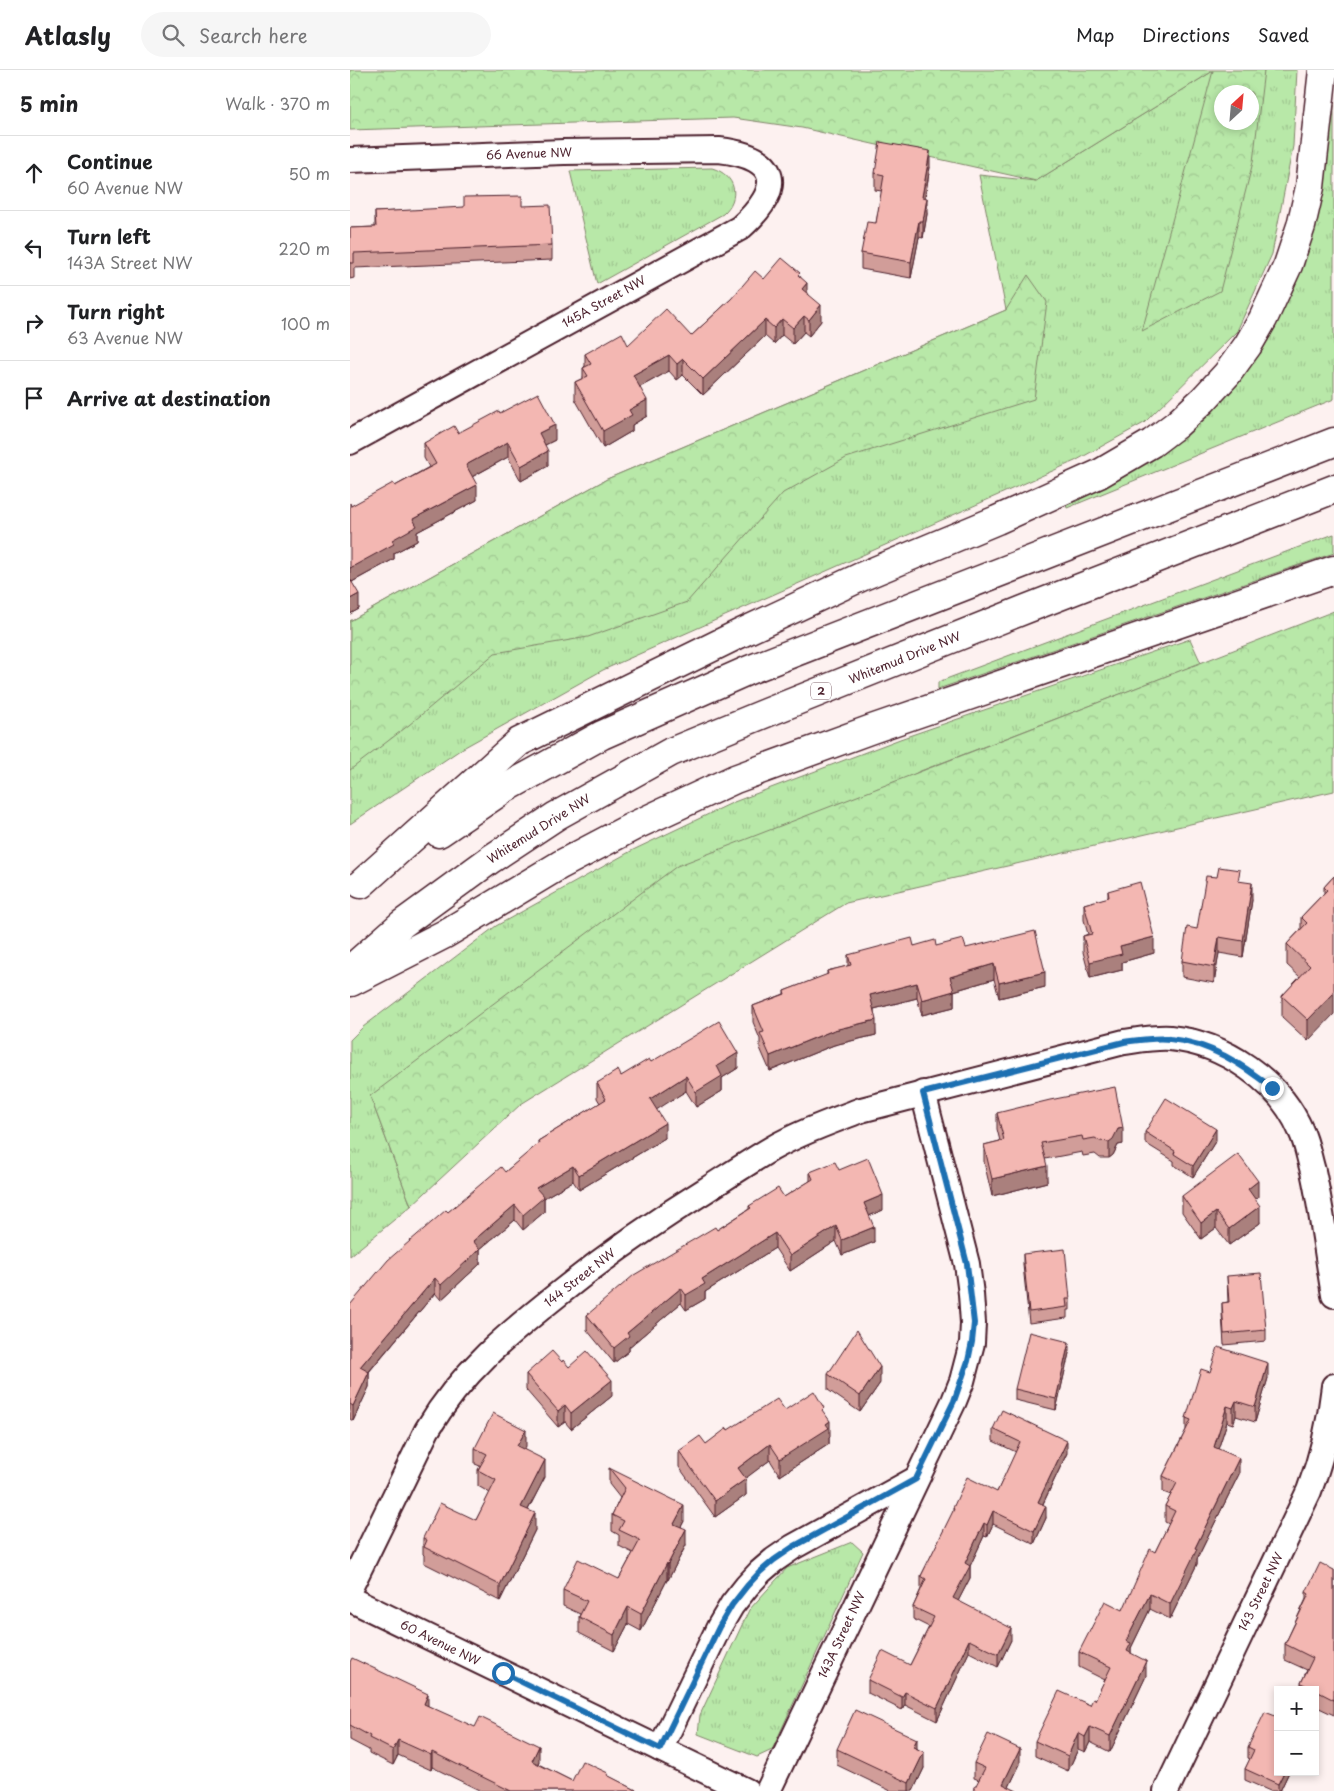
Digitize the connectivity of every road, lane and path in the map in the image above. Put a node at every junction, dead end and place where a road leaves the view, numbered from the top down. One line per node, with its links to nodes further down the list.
1 (1323, 70): 8 (highway)
2 (707, 150): 3 (street, 66 Avenue NW); 4 (street, 145A Street NW)
3 (350, 160)
4 (350, 442)
5 (1334, 442): 8 (highway)
6 (1334, 490): 9 (highway, Whitemud Drive NW / 2)
7 (1334, 570): 10 (highway)
8 (356, 888)
9 (350, 970)
10 (350, 983)
11 (923, 1093): 12 (street, 144 Street NW); 14 (street, 143A Street NW); 15 (street, 144 Street NW)
12 (1334, 1295)
13 (1334, 1386): 20 (street, 143 Street NW)
14 (916, 1479): 17 (street); 19 (street, 143A Street NW)
15 (350, 1588)
16 (350, 1599): 17 (street, 60 Avenue NW)
17 (660, 1749): 18 (street, 60 Avenue NW)
18 (747, 1791)
19 (768, 1791)
20 (1166, 1791)

